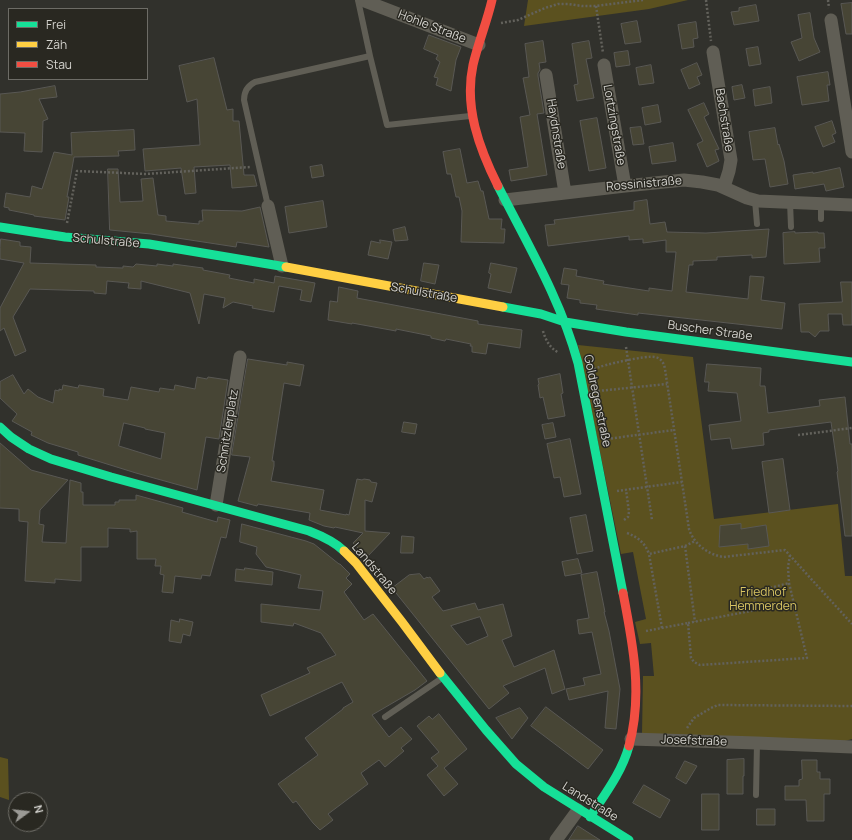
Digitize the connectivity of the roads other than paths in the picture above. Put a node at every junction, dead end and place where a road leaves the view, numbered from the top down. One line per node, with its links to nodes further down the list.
1 (358, 0): 7 (lane)
2 (362, 0): 5 (street, Hohle Straße)
3 (492, 0): 5 (street, Goldregenstraße)
4 (831, 20): 11 (street)
5 (479, 45): 10 (street, Goldregenstraße)
6 (713, 52): 13 (street, Bachstraße)
7 (370, 56): 10 (lane); 20 (lane)
8 (604, 65): 12 (street, Lortzingstraße)
9 (546, 75): 14 (street, Haydnstraße)
10 (472, 116): 15 (street, Goldregenstraße)
11 (852, 152)
12 (625, 186): 13 (street, Rossinistraße); 14 (street, Rossinistraße)
13 (724, 187): 16 (street, Rossinistraße)
14 (565, 193): 15 (street, Rossinistraße)
15 (505, 200): 26 (street, Goldregenstraße)
16 (755, 200): 17 (street, Rossinistraße); 22 (lane)
17 (790, 202): 18 (street, Rossinistraße); 24 (lane)
18 (820, 204): 19 (street, Rossinistraße); 21 (lane)
19 (852, 205)
20 (268, 206): 25 (street)
21 (821, 219)
22 (757, 224)
23 (0, 227): 25 (street, Schulstraße)
24 (791, 227)
25 (282, 266): 26 (street, Schulstraße)
26 (565, 322): 28 (street, Buscher Straße); 33 (street, Goldregenstraße)
27 (240, 357): 30 (street, Schnitzlerplatz)
28 (852, 362)
29 (0, 427): 30 (street, Landstraße)
30 (216, 505): 31 (street, Landstraße)
31 (443, 677): 32 (lane); 37 (street, Landstraße)
32 (385, 717)
33 (632, 739): 34 (street, Josefstraße); 38 (street, Goldregenstraße)
34 (757, 743): 35 (street, Josefstraße); 36 (lane)
35 (852, 747)
36 (756, 795)
37 (578, 810): 38 (street, Landstraße); 39 (street)
38 (590, 817): 40 (street, Landstraße)
39 (556, 840)
40 (629, 840)

